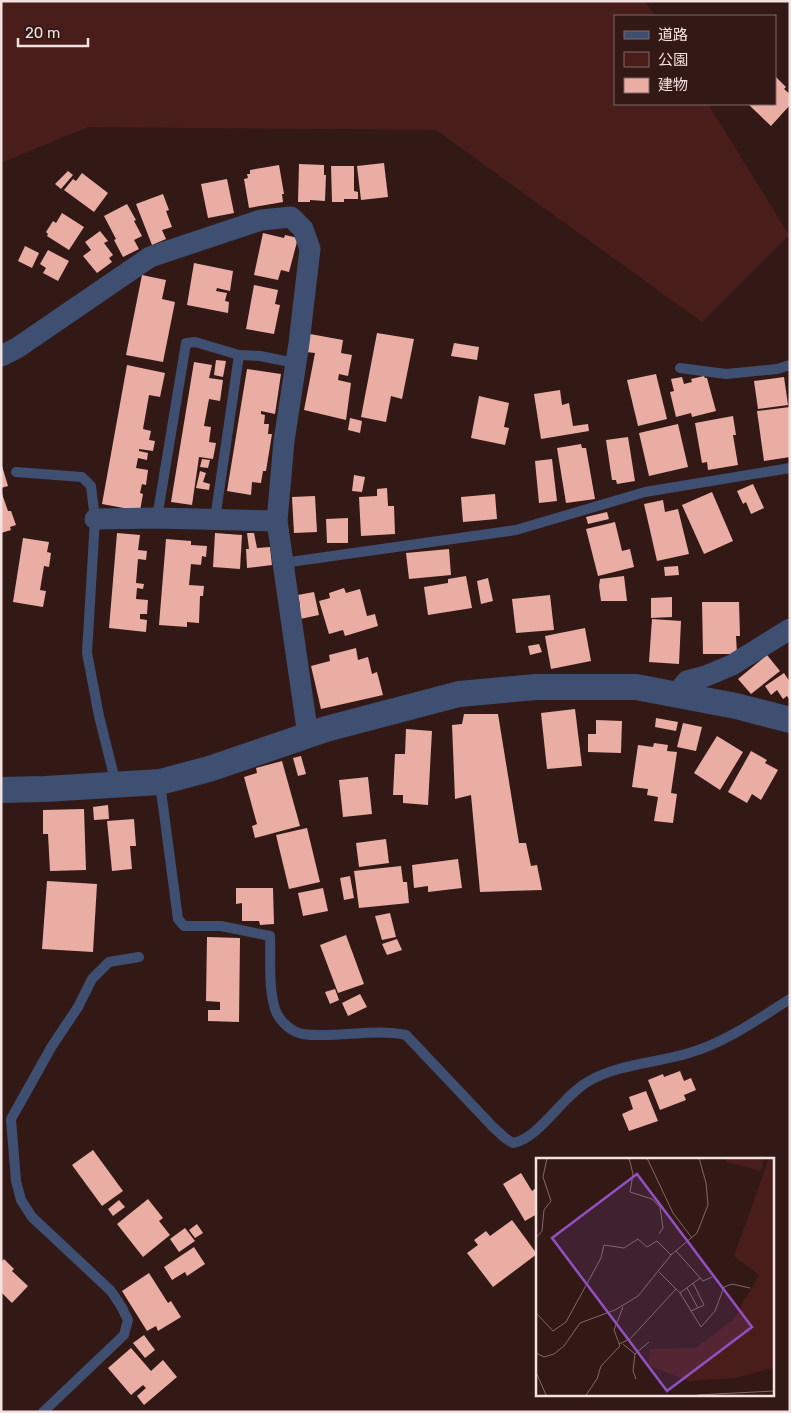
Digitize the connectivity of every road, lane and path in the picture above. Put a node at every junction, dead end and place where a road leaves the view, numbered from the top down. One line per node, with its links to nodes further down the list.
1 (1, 356): 3 (street)
2 (239, 356): 3 (lane); 8 (lane); 10 (lane)
3 (295, 363): 11 (street)
4 (790, 365): 5 (lane)
5 (680, 368)
6 (790, 468): 12 (lane)
7 (16, 472): 9 (lane)
8 (157, 518): 9 (street); 10 (street)
9 (95, 519): 18 (lane)
10 (215, 519): 11 (street)
11 (277, 522): 12 (street)
12 (282, 564): 16 (street)
13 (790, 629): 14 (street)
14 (676, 694): 15 (street); 16 (street)
15 (790, 720)
16 (308, 736): 17 (street)
17 (160, 782): 18 (street); 21 (lane)
18 (116, 785): 19 (street)
19 (1, 790)
20 (139, 957): 22 (lane)
21 (790, 999)
22 (43, 1412)

